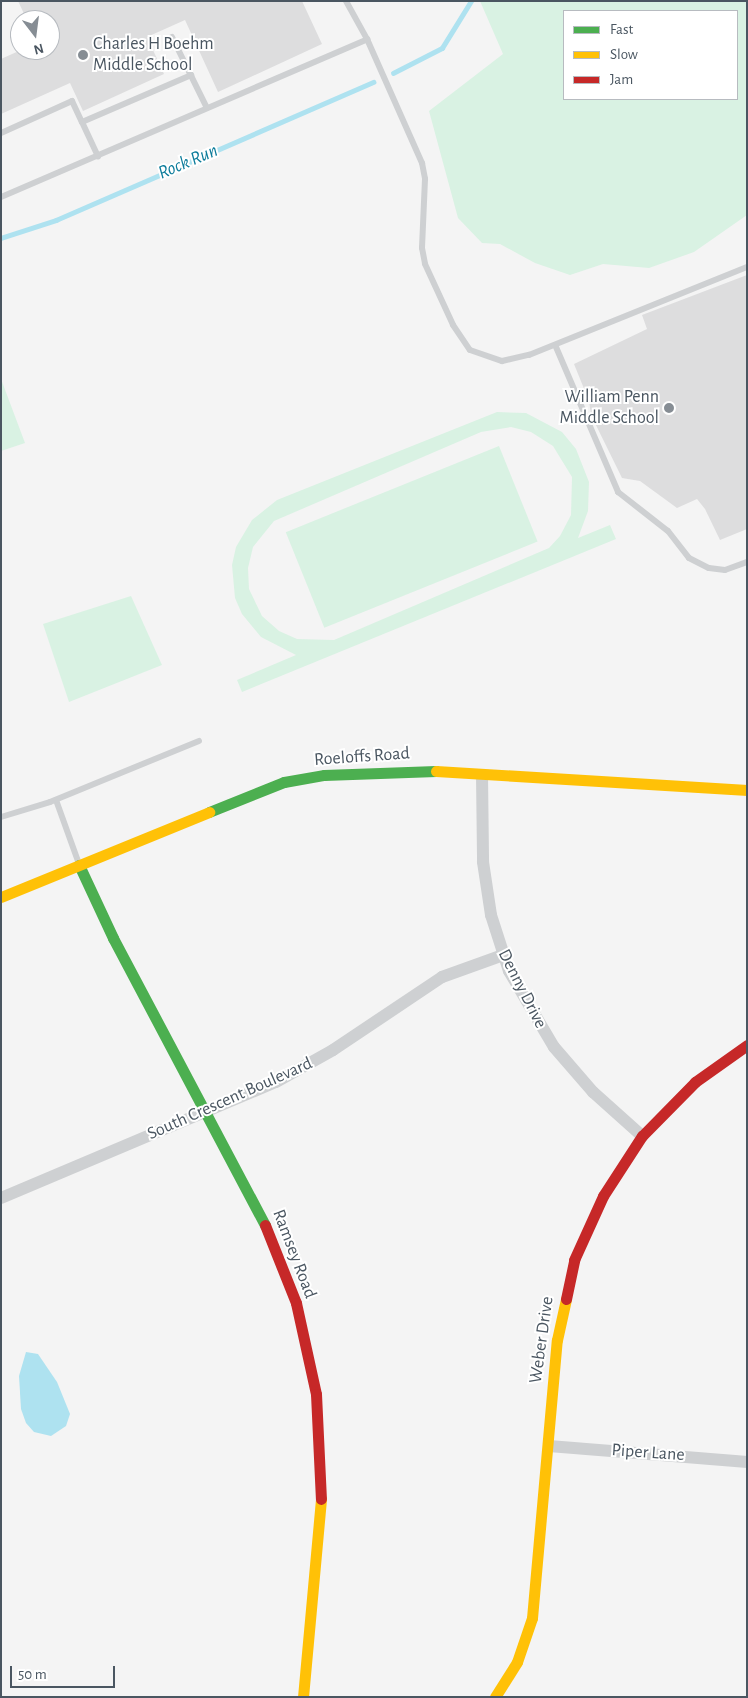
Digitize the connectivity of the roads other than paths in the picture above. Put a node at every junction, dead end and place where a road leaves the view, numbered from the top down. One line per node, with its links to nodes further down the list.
1 (346, 1): 3 (lane)
2 (172, 37): 4 (lane)
3 (367, 39): 5 (lane); 11 (lane)
4 (191, 75): 5 (lane); 6 (lane)
5 (207, 108): 8 (lane)
6 (82, 122): 7 (lane); 8 (lane)
7 (1, 133)
8 (98, 156): 9 (lane)
9 (1, 198)
10 (747, 267): 11 (lane)
11 (556, 347): 12 (lane)
12 (747, 562)
13 (199, 741): 16 (lane)
14 (482, 774): 15 (street, Roeloffs Road); 18 (street, Roeloffs Road); 20 (street, Denny Drive)
15 (747, 790)
16 (56, 800): 17 (lane); 18 (lane)
17 (1, 816)
18 (80, 865): 19 (street, Roeloffs Road); 22 (street, Ramsey Road)
19 (1, 897)
20 (504, 956): 22 (street, South Crescent Boulevard); 23 (street, Denny Drive)
21 (747, 1045): 23 (street, Weber Drive)
22 (206, 1111): 24 (street, South Crescent Boulevard); 27 (street, Ramsey Road)
23 (642, 1136): 25 (street, Weber Drive)
24 (1, 1198)
25 (548, 1446): 26 (street, Piper Lane); 28 (street, Weber Drive)
26 (747, 1462)
27 (304, 1697)
28 (495, 1697)

